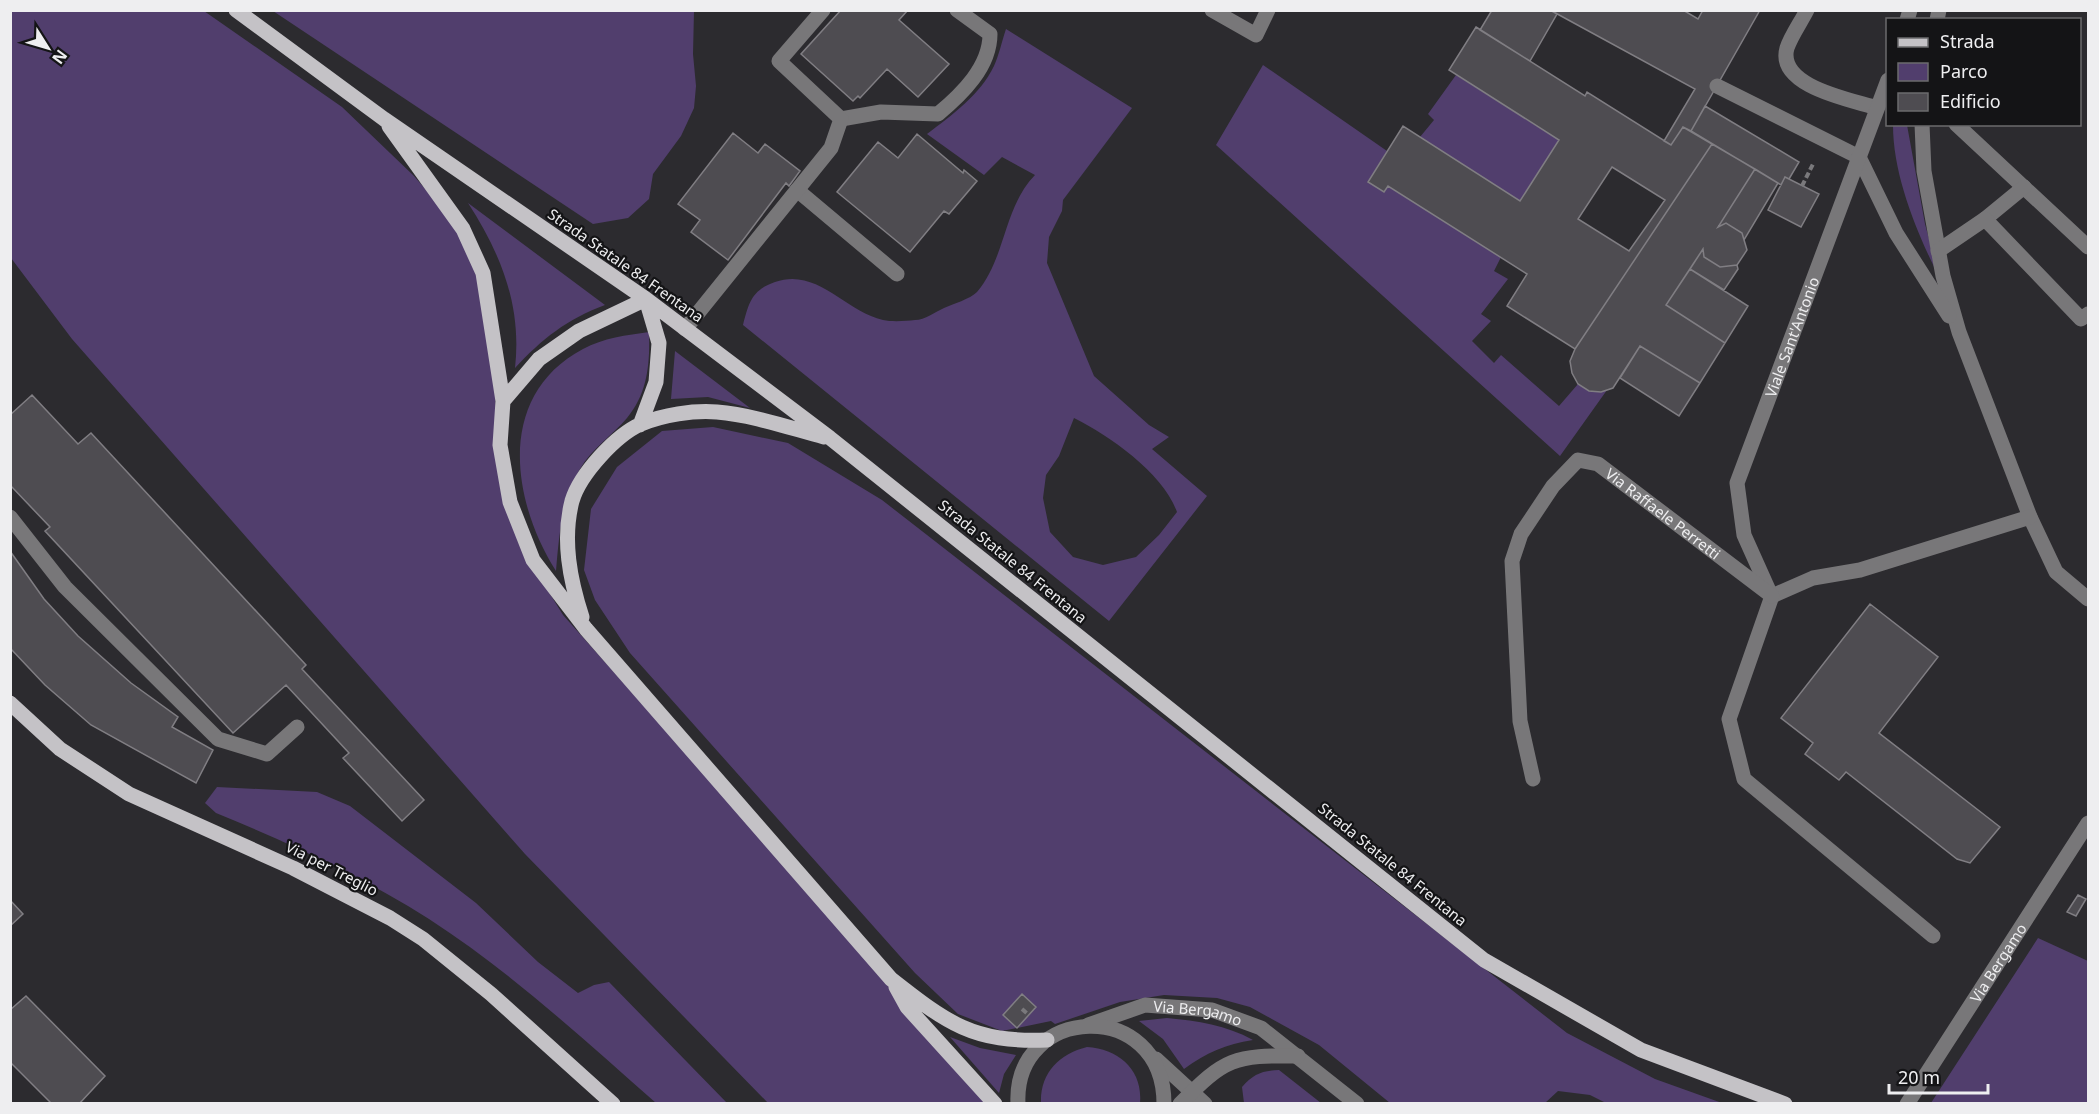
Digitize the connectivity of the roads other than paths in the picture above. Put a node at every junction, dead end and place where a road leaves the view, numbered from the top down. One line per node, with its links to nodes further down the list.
1 (236, 10): 10 (main road, Strada Statale 84 Frentana)
2 (823, 10): 11 (street)
3 (957, 10): 11 (street)
4 (1212, 10): 5 (street)
5 (1268, 10)
6 (1808, 10): 9 (street)
7 (1886, 83): 9 (street, Viale Sant'Antonio)
8 (1717, 86): 14 (street)
9 (1877, 108): 14 (street, Viale Sant'Antonio)
10 (384, 119): 21 (main road, Strada Statale 84 Frentana); 25 (main road)
11 (841, 119): 16 (street)
12 (1922, 126): 19 (street)
13 (1958, 126): 15 (street)
14 (1859, 158): 24 (street); 30 (street, Viale Sant'Antonio)
15 (2024, 187): 17 (street); 18 (street)
16 (797, 190): 20 (street); 23 (street)
17 (1985, 219): 19 (street); 22 (street)
18 (2088, 247)
19 (1938, 250): 24 (street)
20 (897, 274)
21 (646, 299): 23 (main road, Strada Statale 84 Frentana); 25 (main road); 26 (main road)
22 (2088, 314)
23 (685, 329): 27 (main road, Strada Statale 84 Frentana)
24 (1959, 332): 29 (street)
25 (503, 401): 32 (main road)
26 (640, 425): 27 (main road); 32 (main road)
27 (830, 438): 51 (main road, Strada Statale 84 Frentana)
28 (10, 517): 34 (street)
29 (2030, 517): 30 (street); 31 (street)
30 (1772, 596): 35 (street, Via Raffaele Perretti); 37 (street)
31 (2088, 599)
32 (586, 629): 38 (main road)
33 (10, 703): 44 (main road, Via per Treglio)
34 (297, 727)
35 (1533, 779)
36 (2088, 823): 52 (street, Via Bergamo)
37 (1933, 936)
38 (891, 979): 40 (main road); 45 (main road)
39 (1088, 1025): 40 (street, Via Bergamo); 41 (street); 42 (street, Via Bergamo)
40 (1047, 1040): 46 (street)
41 (1151, 1055): 43 (street); 47 (street)
42 (1298, 1056): 43 (street); 50 (street, Via Bergamo)
43 (1192, 1092): 48 (street); 49 (street)
44 (613, 1104)
45 (995, 1104)
46 (1018, 1104)
47 (1164, 1104)
48 (1180, 1104)
49 (1205, 1104)
50 (1357, 1104)
51 (1785, 1104)
52 (1907, 1104)

